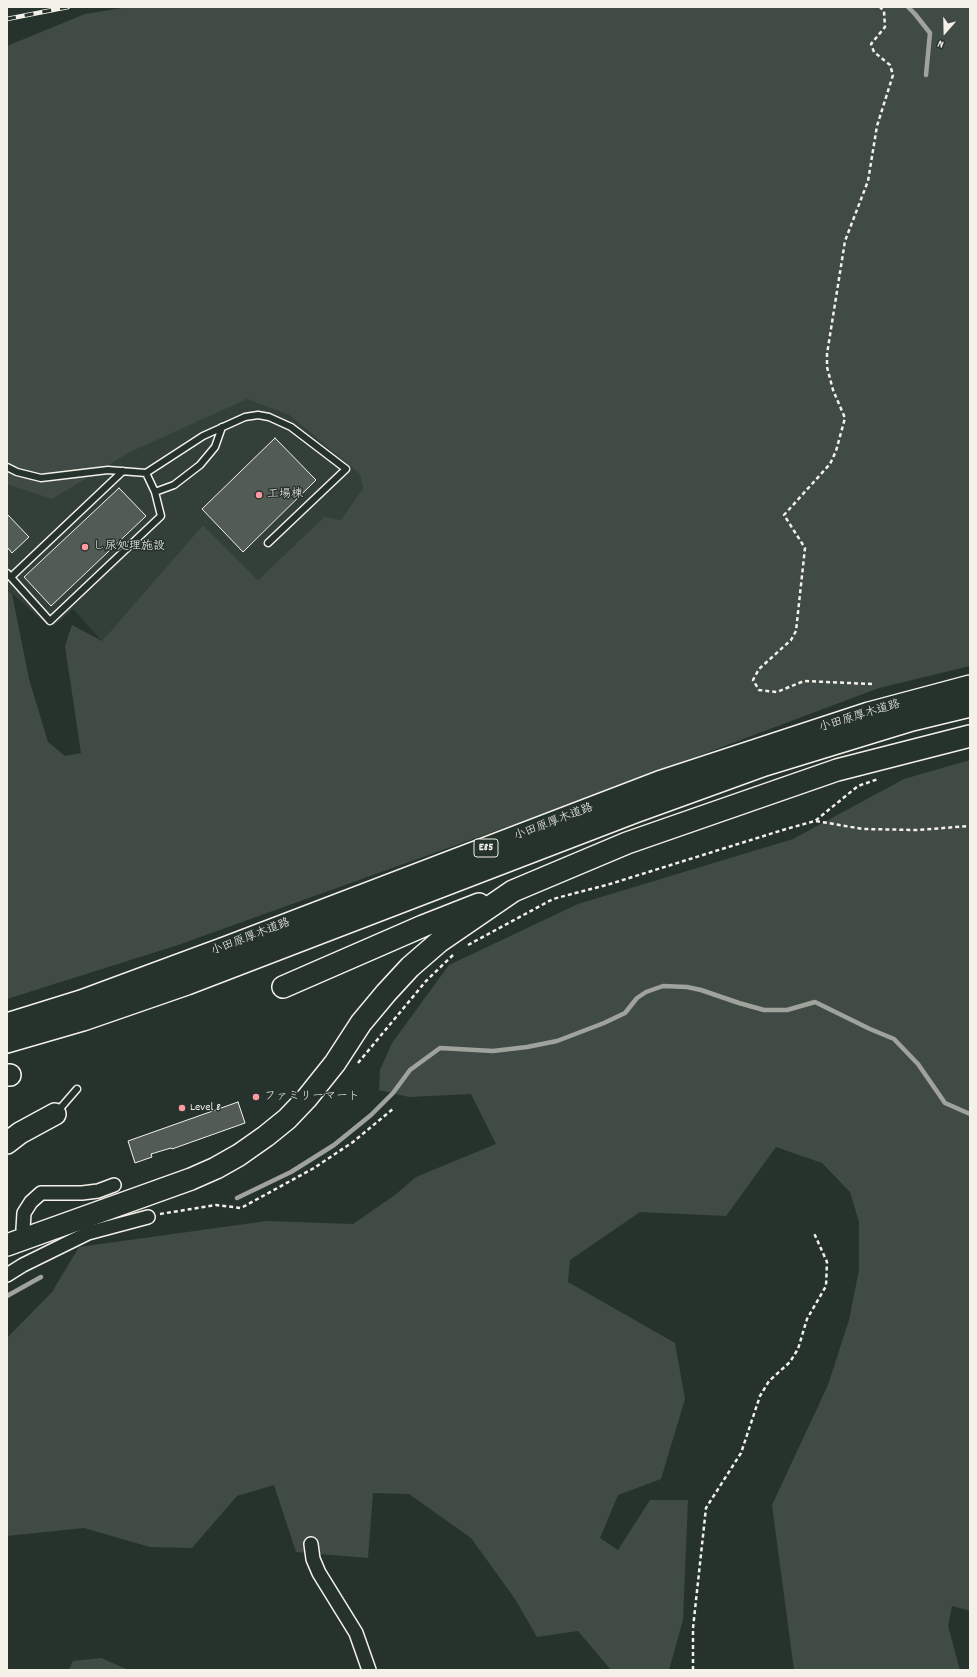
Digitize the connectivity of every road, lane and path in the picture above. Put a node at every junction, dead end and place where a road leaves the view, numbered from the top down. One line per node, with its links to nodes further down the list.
1 (880, 7): 9 (path)
2 (222, 427): 5 (lane); 6 (lane); 7 (lane)
3 (7, 467): 4 (lane)
4 (122, 471): 5 (lane); 8 (lane)
5 (146, 473): 6 (lane)
6 (155, 492): 8 (lane)
7 (268, 544)
8 (9, 575)
9 (872, 684)
10 (970, 686): 20 (highway, 小田原厚木道路 / E85)
11 (970, 706): 21 (highway, 小田原厚木道路 / E85)
12 (970, 736): 16 (highway)
13 (883, 777): 14 (path)
14 (815, 821): 15 (path); 17 (path)
15 (970, 826)
16 (513, 891): 19 (highway); 31 (highway)
17 (466, 946)
18 (459, 950): 22 (path)
19 (283, 987)
20 (7, 1024)
21 (7, 1042)
22 (357, 1064)
23 (76, 1089): 25 (lane)
24 (394, 1108): 28 (path)
25 (55, 1114): 26 (highway)
26 (7, 1143)
27 (114, 1185): 29 (street)
28 (148, 1217): 32 (street)
29 (23, 1229)
30 (814, 1233): 36 (path)
31 (15, 1247): 32 (street)
32 (23, 1265): 33 (street)
33 (7, 1275)
34 (311, 1544): 35 (street)
35 (369, 1670)
36 (693, 1670)

